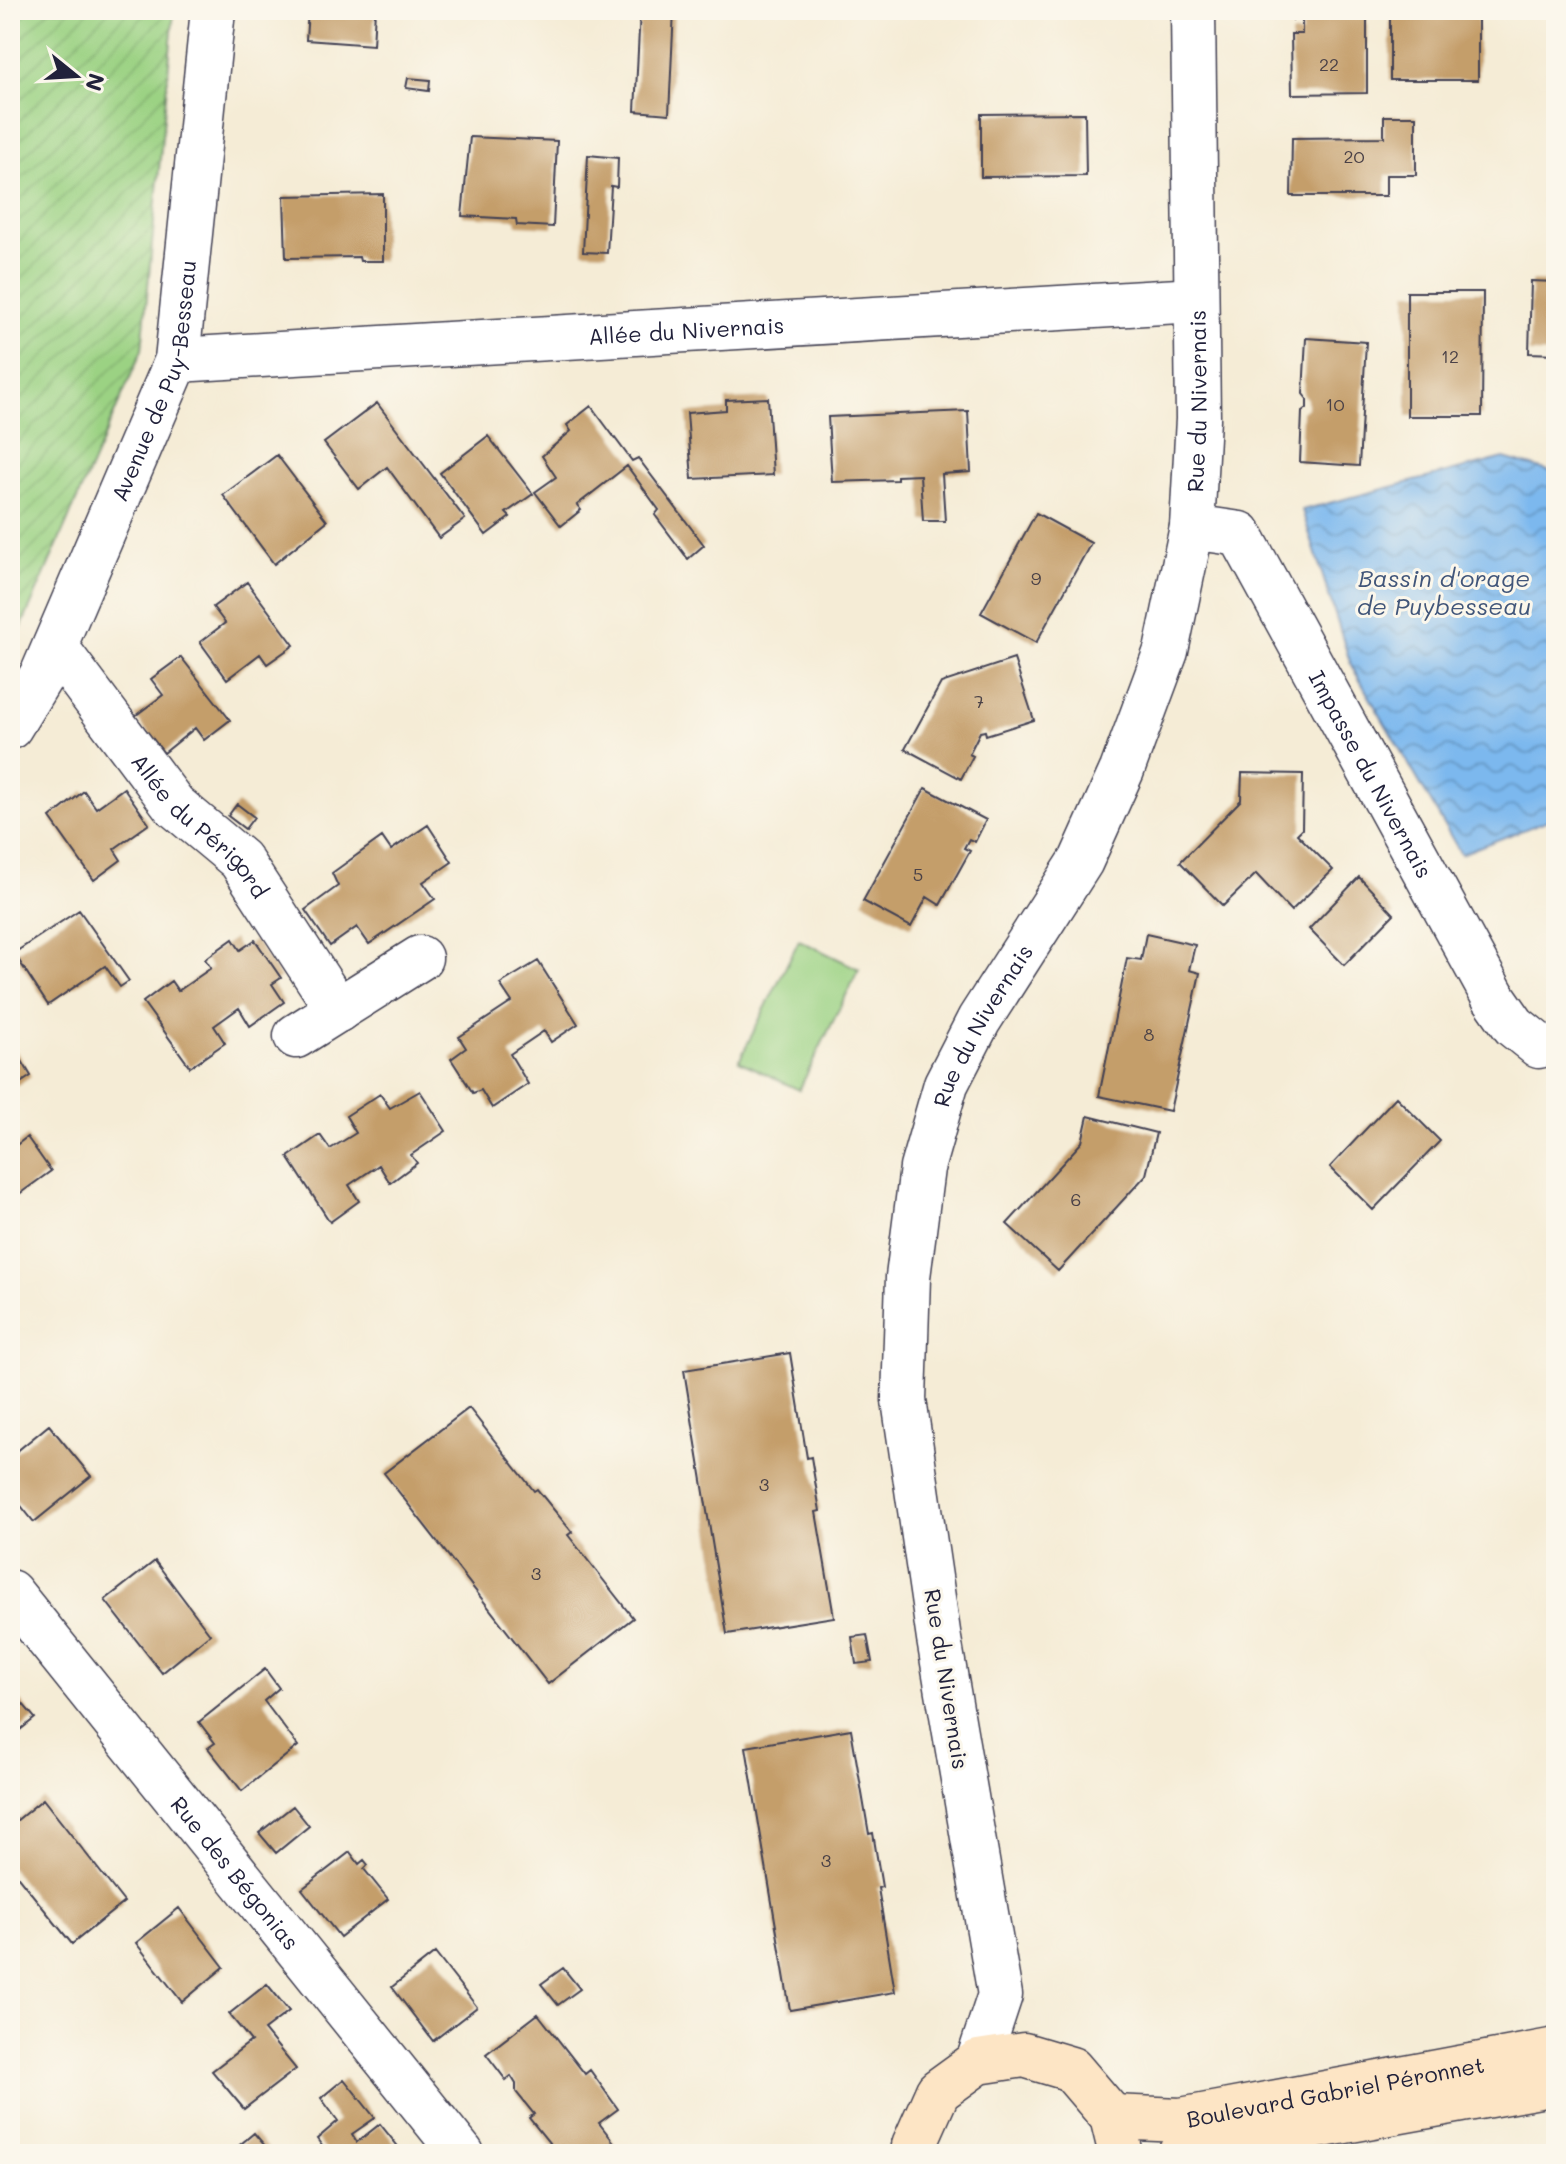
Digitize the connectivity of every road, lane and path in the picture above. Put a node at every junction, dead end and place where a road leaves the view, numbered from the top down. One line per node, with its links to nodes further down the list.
1 (213, 10): 4 (street, Avenue de Puy-Besseau)
2 (1193, 10): 3 (street, Rue du Nivernais)
3 (1196, 300): 4 (street, Allée du Nivernais); 5 (street, Rue du Nivernais)
4 (177, 360): 6 (street, Avenue de Puy-Besseau)
5 (1192, 527): 11 (street, Impasse du Nivernais); 14 (street, Rue du Nivernais)
6 (55, 646): 7 (street, Avenue de Puy-Besseau); 9 (street, Allée du Périgord)
7 (10, 727)
8 (420, 958): 9 (street)
9 (338, 1010): 10 (street)
10 (296, 1036)
11 (1539, 1046)
12 (10, 1592): 17 (street, Rue des Bégonias)
13 (1556, 2050): 16 (main road, Boulevard Gabriel Péronnet)
14 (978, 2062): 16 (main road); 18 (main road)
15 (1556, 2083): 19 (main road, Boulevard Gabriel Péronnet)
16 (1116, 2135)
17 (462, 2154)
18 (916, 2154)
19 (1181, 2154)

